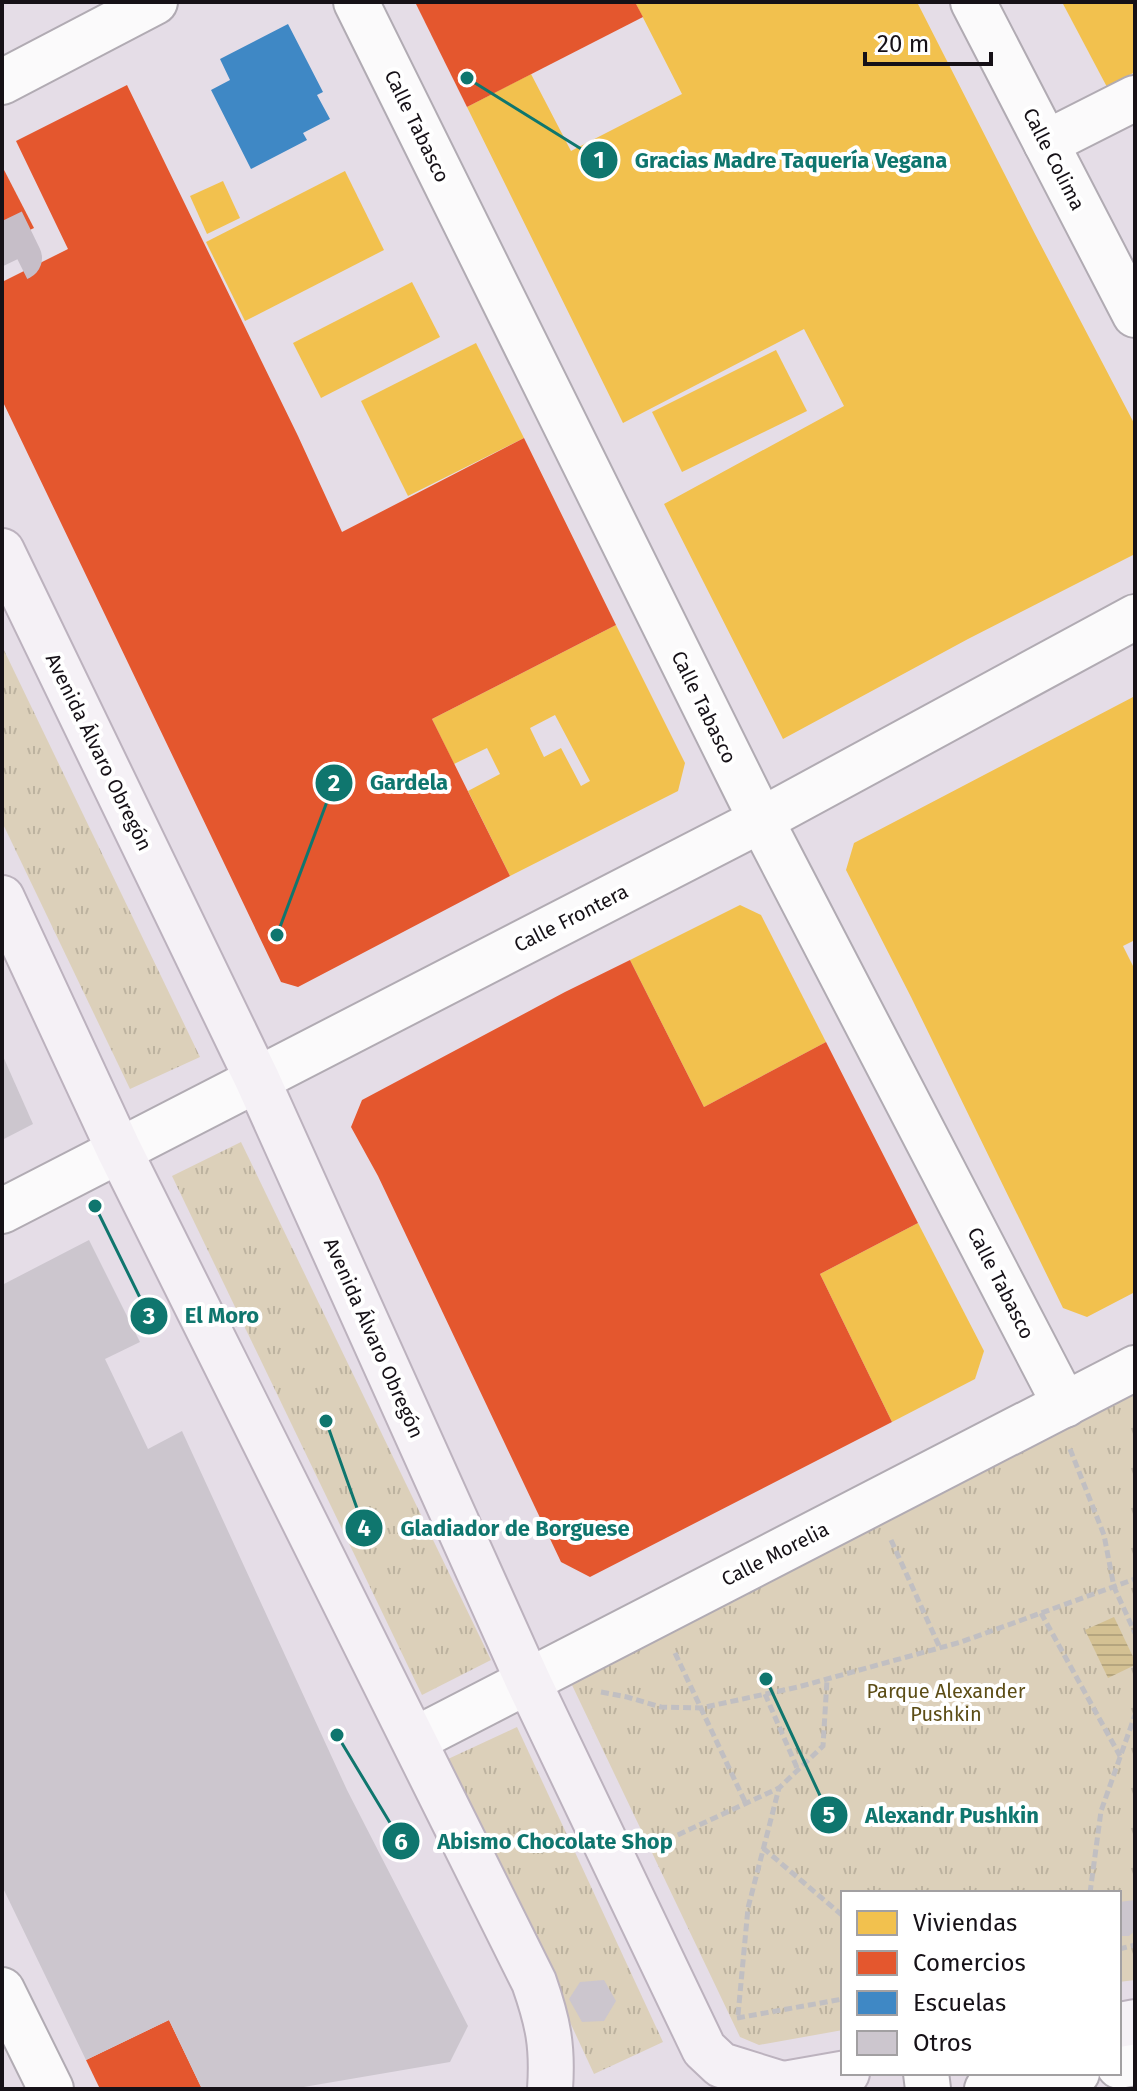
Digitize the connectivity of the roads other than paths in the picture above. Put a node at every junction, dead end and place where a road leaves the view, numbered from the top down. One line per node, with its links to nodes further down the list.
1 (155, 2): 4 (street)
2 (356, 2): 10 (street, Calle Tabasco)
3 (973, 2): 6 (street, Calle Colima)
4 (2, 82)
5 (1135, 98): 6 (street)
6 (1046, 143): 7 (street, Calle Colima)
7 (1135, 315)
8 (2, 551): 12 (main road, Avenida Álvaro Obregón)
9 (1135, 617): 10 (street, Calle Frontera)
10 (761, 820): 12 (street, Calle Frontera); 16 (street, Calle Tabasco)
11 (2, 898): 13 (main road)
12 (257, 1079): 13 (street, Calle Frontera); 17 (main road, Avenida Álvaro Obregón)
13 (119, 1150): 14 (street, Calle Frontera); 18 (main road)
14 (2, 1211)
15 (1135, 1368): 16 (street, Calle Morelia)
16 (1066, 1425): 17 (street, Calle Morelia)
17 (528, 1681): 18 (street, Calle Morelia); 22 (main road, Avenida Álvaro Obregón)
18 (414, 1740): 24 (main road)
19 (2, 1990): 23 (street)
20 (841, 2073): 22 (main road)
21 (1066, 2075): 25 (street)
22 (752, 2079)
23 (51, 2089)
24 (550, 2089)
25 (987, 2089)

